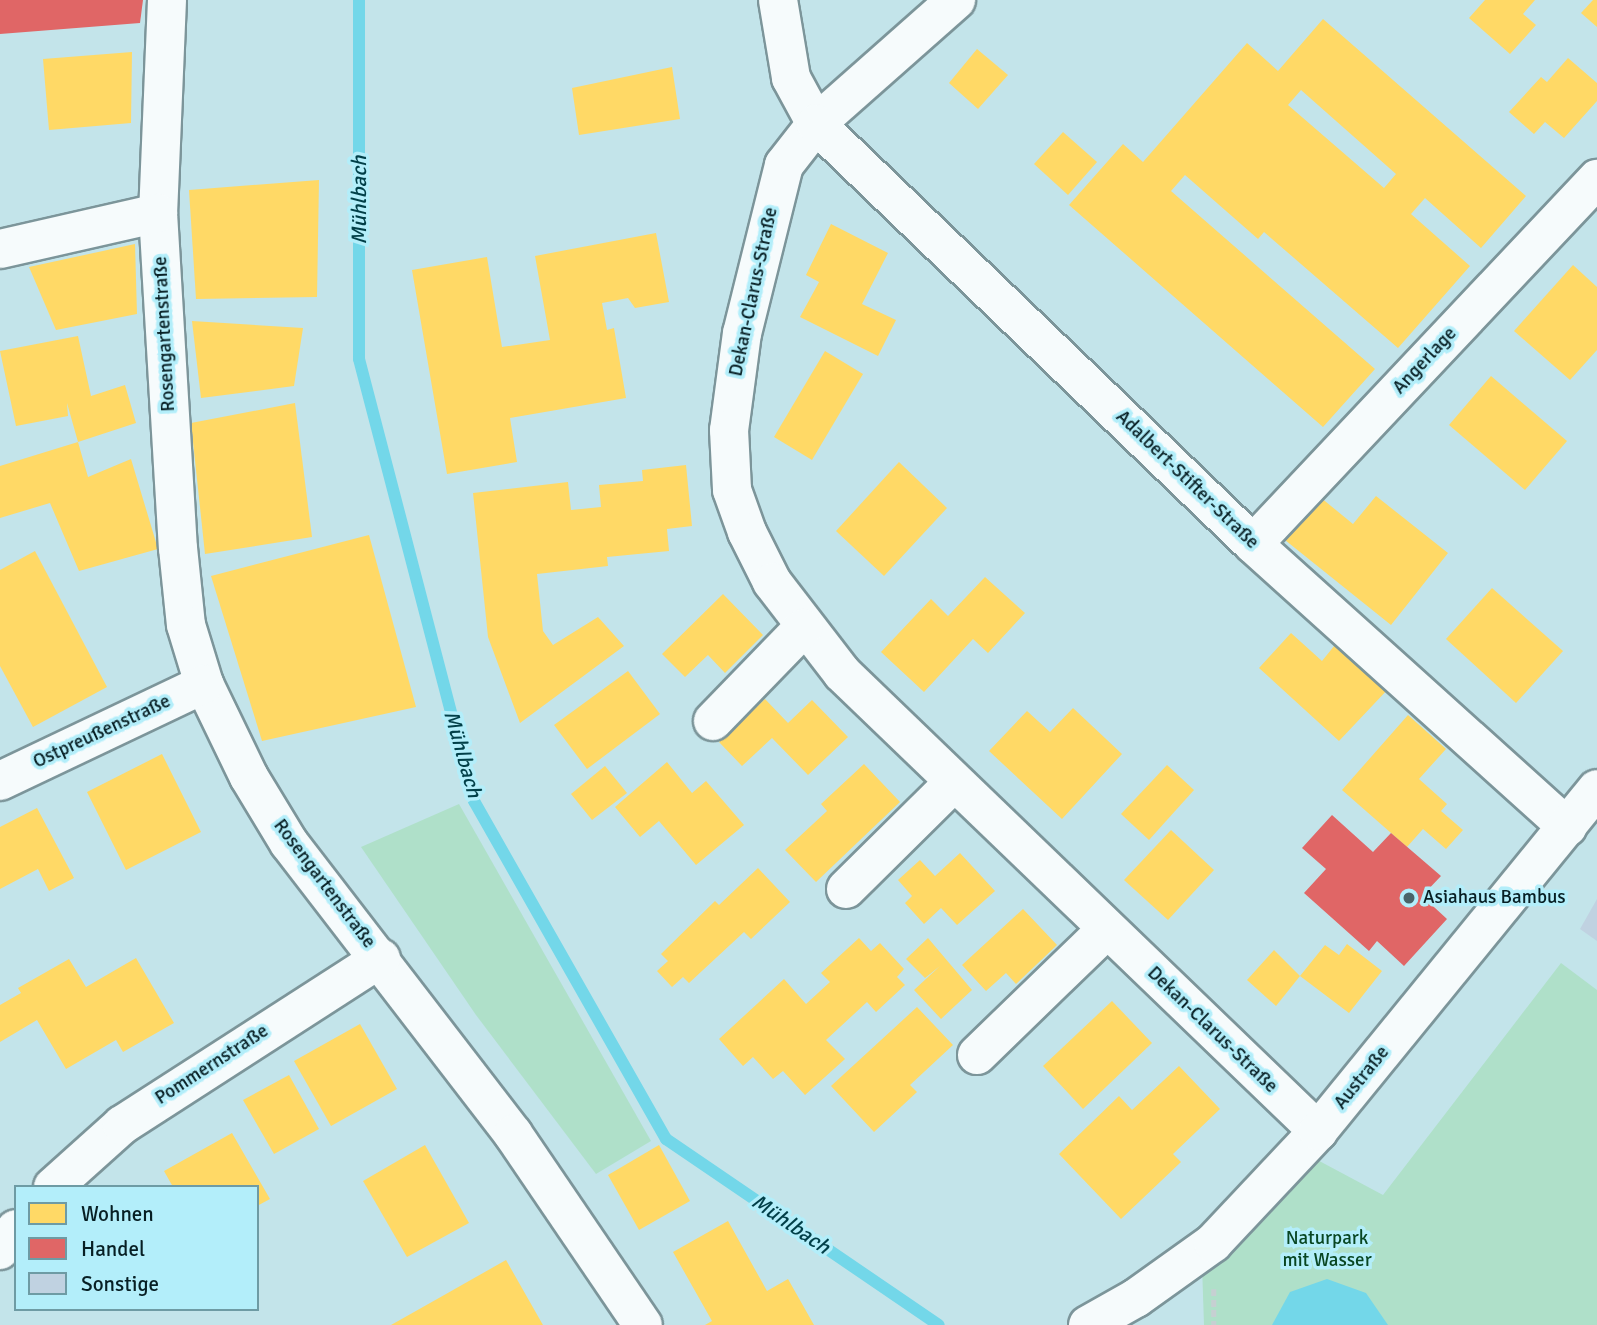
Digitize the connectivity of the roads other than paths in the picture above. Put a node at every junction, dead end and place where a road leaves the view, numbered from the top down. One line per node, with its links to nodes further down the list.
1 (167, 0): 6 (street, Rosengartenstraße)
2 (778, 0): 4 (street)
3 (956, 0): 4 (street, Dekan-Clarus-Straße)
4 (816, 124): 8 (street, Adalbert-Stifter-Straße); 9 (street, Dekan-Clarus-Straße)
5 (1597, 179): 8 (street, Angerlage)
6 (158, 213): 7 (street); 10 (street, Rosengartenstraße)
7 (0, 249)
8 (1253, 544): 15 (street, Adalbert-Stifter-Straße)
9 (803, 628): 11 (street); 13 (street, Dekan-Clarus-Straße)
10 (205, 684): 12 (street, Ostpreußenstraße); 18 (street, Rosengartenstraße)
11 (713, 720)
12 (3, 771)
13 (952, 784): 16 (street); 17 (street, Dekan-Clarus-Straße)
14 (1597, 789): 15 (street, Austraße)
15 (1567, 827): 20 (street, Austraße)
16 (846, 889)
17 (1106, 930): 19 (street); 20 (street, Dekan-Clarus-Straße)
18 (381, 958): 21 (street, Pommernstraße); 24 (street, Rosengartenstraße)
19 (977, 1055)
20 (1318, 1131): 25 (street, Austraße)
21 (55, 1185)
22 (14, 1232): 23 (street)
23 (0, 1250)
24 (643, 1325)
25 (1088, 1325)

